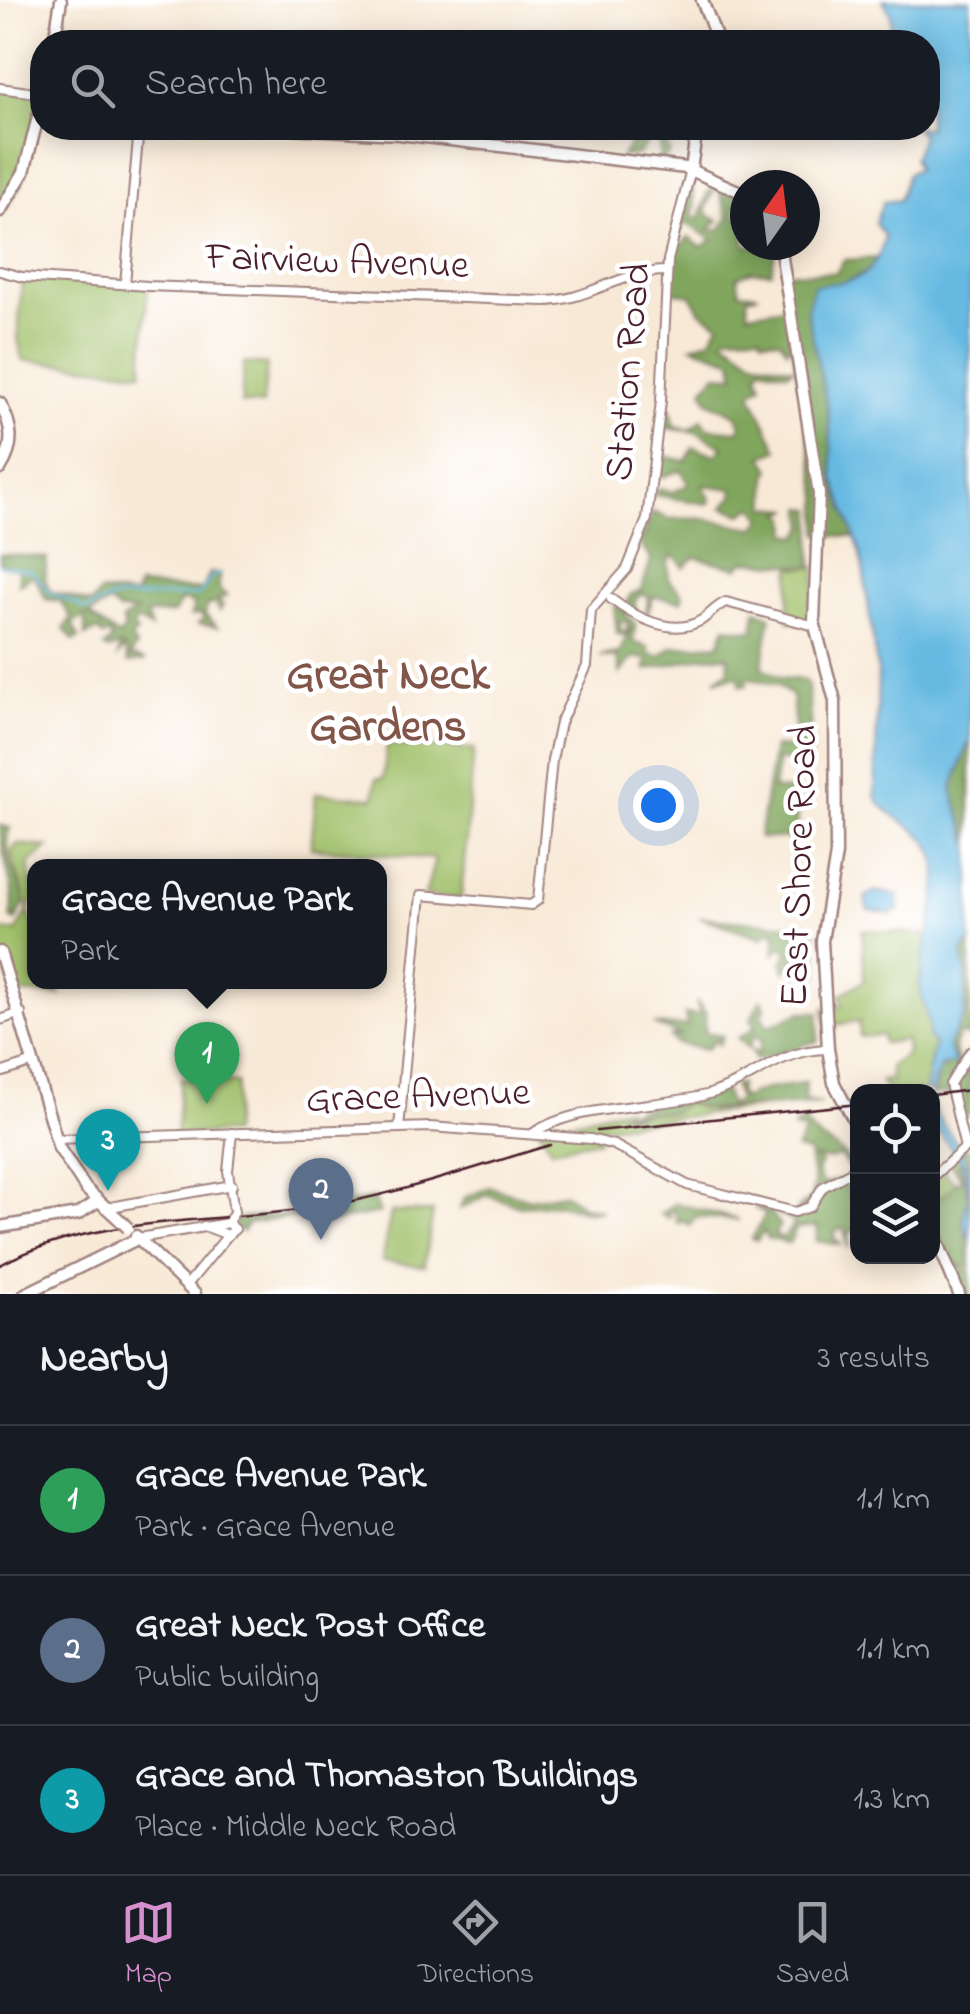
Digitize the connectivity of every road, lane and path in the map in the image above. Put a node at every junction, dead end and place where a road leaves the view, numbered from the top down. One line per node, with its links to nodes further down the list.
1 (61, 0): 3 (main road)
2 (702, 0): 4 (main road)
3 (56, 30)
4 (713, 30)
5 (0, 88): 6 (street)
6 (30, 100)
7 (33, 140): 13 (main road)
8 (138, 140): 17 (street)
9 (450, 140): 11 (main road)
10 (695, 140): 11 (main road)
11 (691, 169): 12 (main road); 16 (street, Station Road)
12 (730, 187)
13 (0, 214)
14 (782, 260): 24 (main road, East Shore Road)
15 (0, 271): 17 (street, Fairview Avenue)
16 (667, 271): 17 (street, Fairview Avenue); 21 (street, Station Road)
17 (125, 284)
18 (0, 404): 20 (main road)
19 (0, 412): 20 (main road)
20 (0, 465)
21 (622, 576): 22 (street, Station Road); 23 (street, Station Road)
22 (611, 599): 23 (street); 24 (street)
23 (591, 610): 33 (street)
24 (815, 626): 28 (main road, East Shore Road)
25 (0, 952): 26 (main road)
26 (21, 1014): 27 (street); 30 (main road)
27 (1, 1020)
28 (828, 1049): 32 (main road, East Shore Road); 35 (street, Grace Avenue)
29 (970, 1052): 37 (street)
30 (36, 1062): 31 (street); 36 (main road)
31 (0, 1073)
32 (850, 1113)
33 (399, 1128): 34 (street, Grace Avenue); 35 (street, Grace Avenue)
34 (232, 1134): 36 (street, Grace Avenue); 40 (street)
35 (532, 1134): 38 (street)
36 (61, 1142): 41 (main road)
37 (963, 1151): 39 (street)
38 (850, 1172)
39 (936, 1174)
40 (232, 1186): 41 (street); 42 (street)
41 (107, 1205): 43 (main road); 44 (main road)
42 (228, 1224): 44 (street); 46 (street)
43 (0, 1227)
44 (139, 1238): 46 (main road); 47 (main road); 48 (main road)
45 (940, 1248): 50 (main road)
46 (186, 1285): 49 (main road)
47 (25, 1294)
48 (33, 1294)
49 (196, 1294)
50 (959, 1294)

